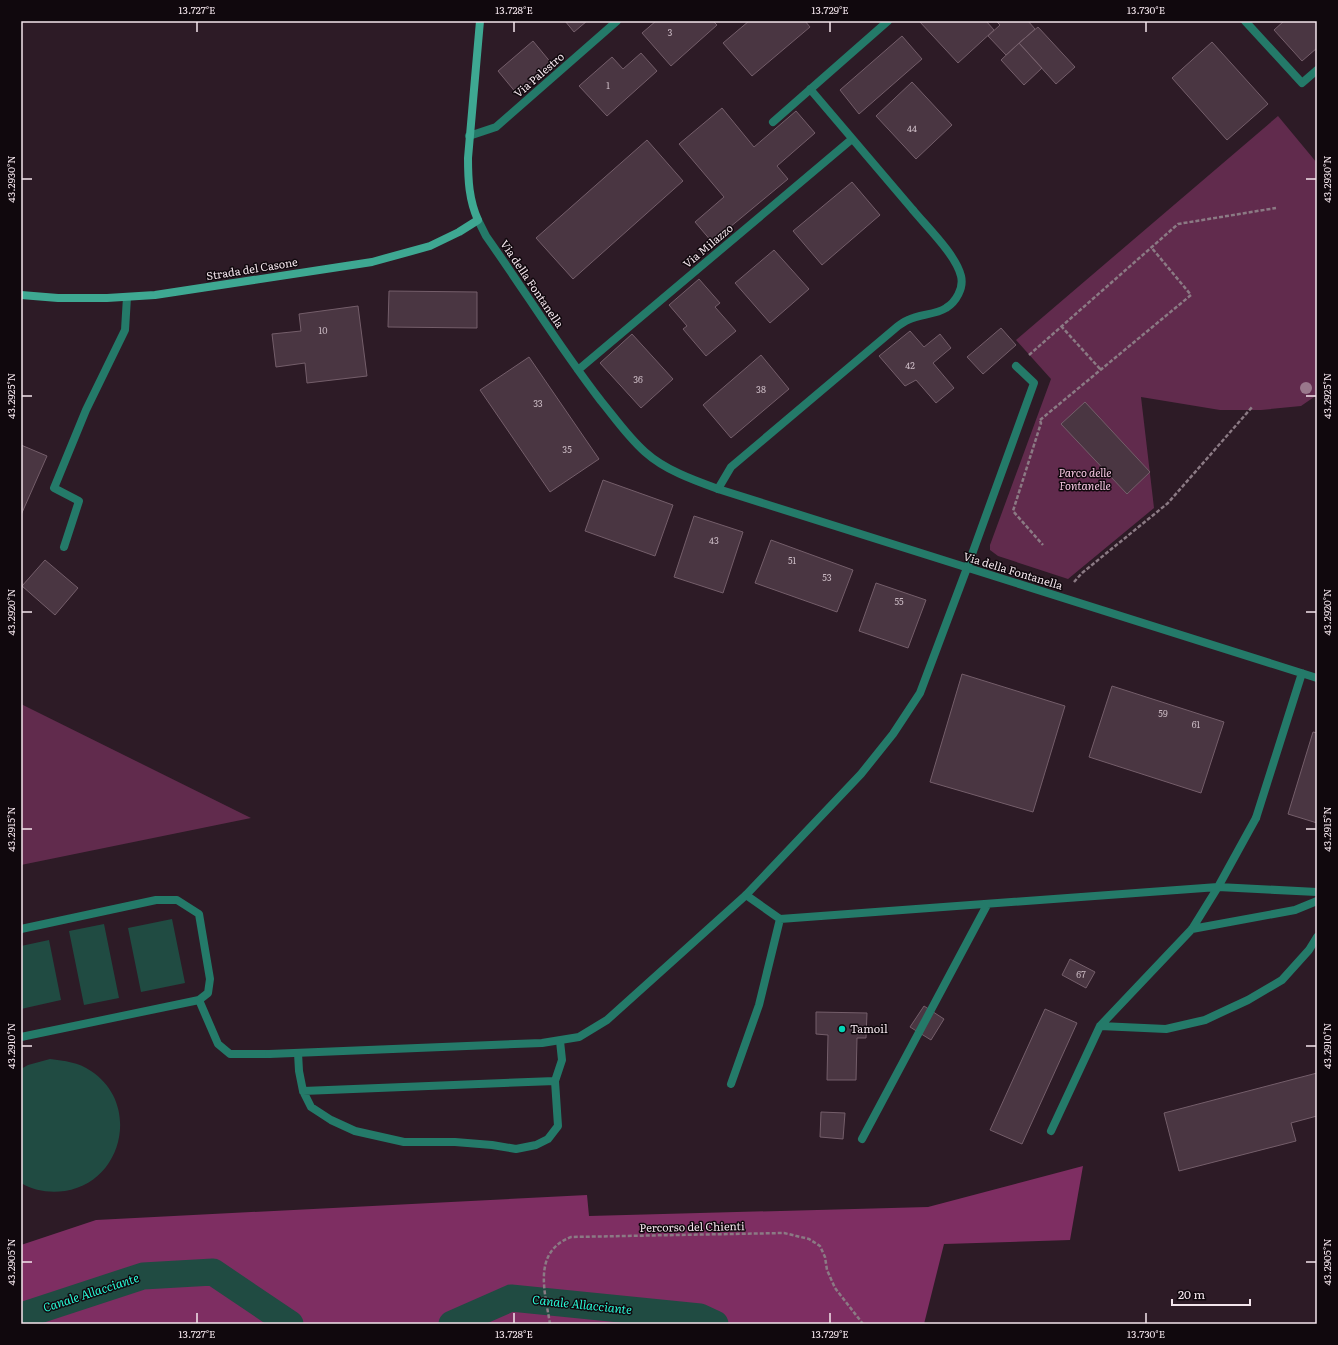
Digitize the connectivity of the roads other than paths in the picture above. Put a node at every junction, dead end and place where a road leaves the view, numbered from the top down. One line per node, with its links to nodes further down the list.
1 (480, 21): 8 (street, Via della Fontanella)
2 (617, 21): 8 (street, Via Palestro)
3 (888, 21): 6 (street)
4 (1245, 21): 5 (street)
5 (1317, 70)
6 (810, 89): 7 (street); 9 (street)
7 (773, 122)
8 (469, 136): 10 (street, Via della Fontanella)
9 (852, 139): 14 (street, Via Milazzo); 15 (street)
10 (478, 220): 12 (street, Strada del Casone); 14 (street, Via della Fontanella)
11 (21, 295): 12 (street, Strada del Casone)
12 (127, 297): 16 (street)
13 (1016, 366): 17 (street)
14 (578, 370): 15 (street, Via della Fontanella)
15 (718, 489): 17 (street, Via della Fontanella)
16 (64, 547)
17 (967, 568): 18 (street, Via della Fontanella); 22 (street)
18 (1302, 673): 19 (street, Via della Fontanella); 20 (street)
19 (1317, 678)
20 (1218, 887): 21 (street); 24 (street); 27 (street)
21 (1317, 892)
22 (746, 895): 25 (street); 32 (street)
23 (1317, 900): 27 (street)
24 (987, 905): 25 (street); 38 (street)
25 (780, 920): 35 (street)
26 (21, 929): 29 (street)
27 (1192, 929): 30 (street)
28 (1317, 937): 30 (street)
29 (199, 1000): 31 (street); 33 (street)
30 (1100, 1026): 37 (street)
31 (21, 1037)
32 (560, 1041): 33 (street); 34 (street)
33 (298, 1053): 36 (street)
34 (554, 1082): 36 (street); 36 (street)
35 (731, 1084)
36 (303, 1091)
37 (1050, 1131)
38 (862, 1140)

